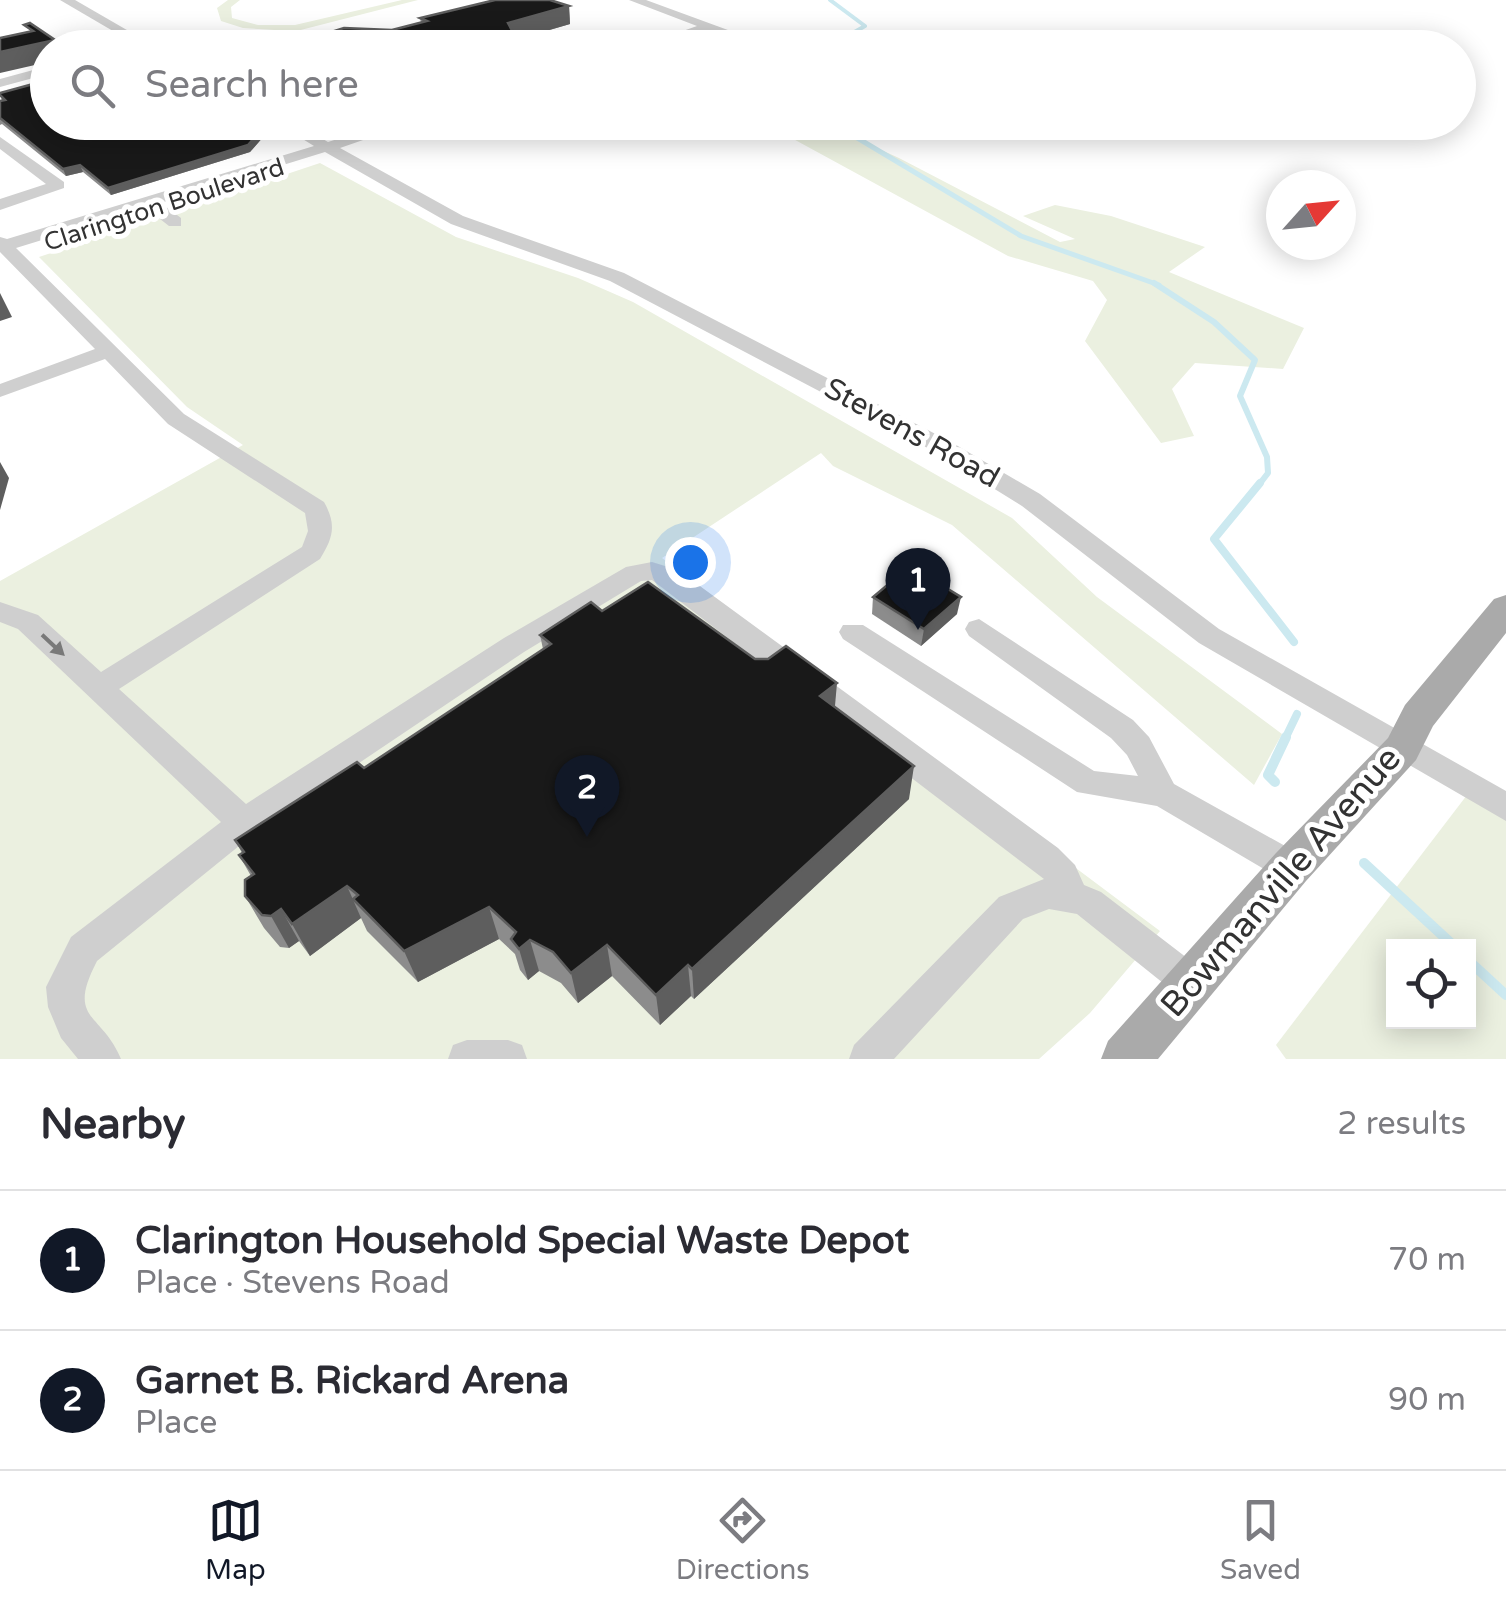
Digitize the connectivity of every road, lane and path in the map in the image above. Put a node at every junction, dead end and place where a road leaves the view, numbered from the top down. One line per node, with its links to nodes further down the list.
1 (66, 0): 4 (street)
2 (635, 0): 3 (street)
3 (709, 26): 5 (street); 6 (street)
4 (117, 30)
5 (697, 30)
6 (720, 30)
7 (30, 75): 8 (street)
8 (0, 84)
9 (312, 140): 12 (street, Stevens Road)
10 (351, 140): 12 (street, Clarington Boulevard)
11 (0, 142): 14 (street)
12 (325, 148): 13 (street, Clarington Boulevard); 24 (street, Stevens Road)
13 (152, 204): 15 (street); 16 (street, Clarington Boulevard)
14 (0, 205)
15 (175, 222)
16 (3, 249): 17 (street)
17 (106, 352): 18 (street); 23 (street)
18 (0, 391)
19 (1506, 608): 24 (main road, Bowmanville Avenue)
20 (0, 612): 23 (street, one-way to 23)
21 (978, 629): 25 (street)
22 (853, 632): 25 (street)
23 (100, 688): 27 (street)
24 (1402, 749): 26 (street, Stevens Road); 28 (main road, Bowmanville Avenue)
25 (1163, 793): 28 (street)
26 (1506, 807)
27 (244, 823): 29 (street); 31 (street)
28 (1291, 867): 30 (main road, Bowmanville Avenue)
29 (1072, 896): 30 (street); 34 (street)
30 (1191, 982): 35 (main road, Bowmanville Avenue)
31 (102, 1059)
32 (467, 1059): 33 (street)
33 (508, 1059)
34 (868, 1059)
35 (1126, 1059)

